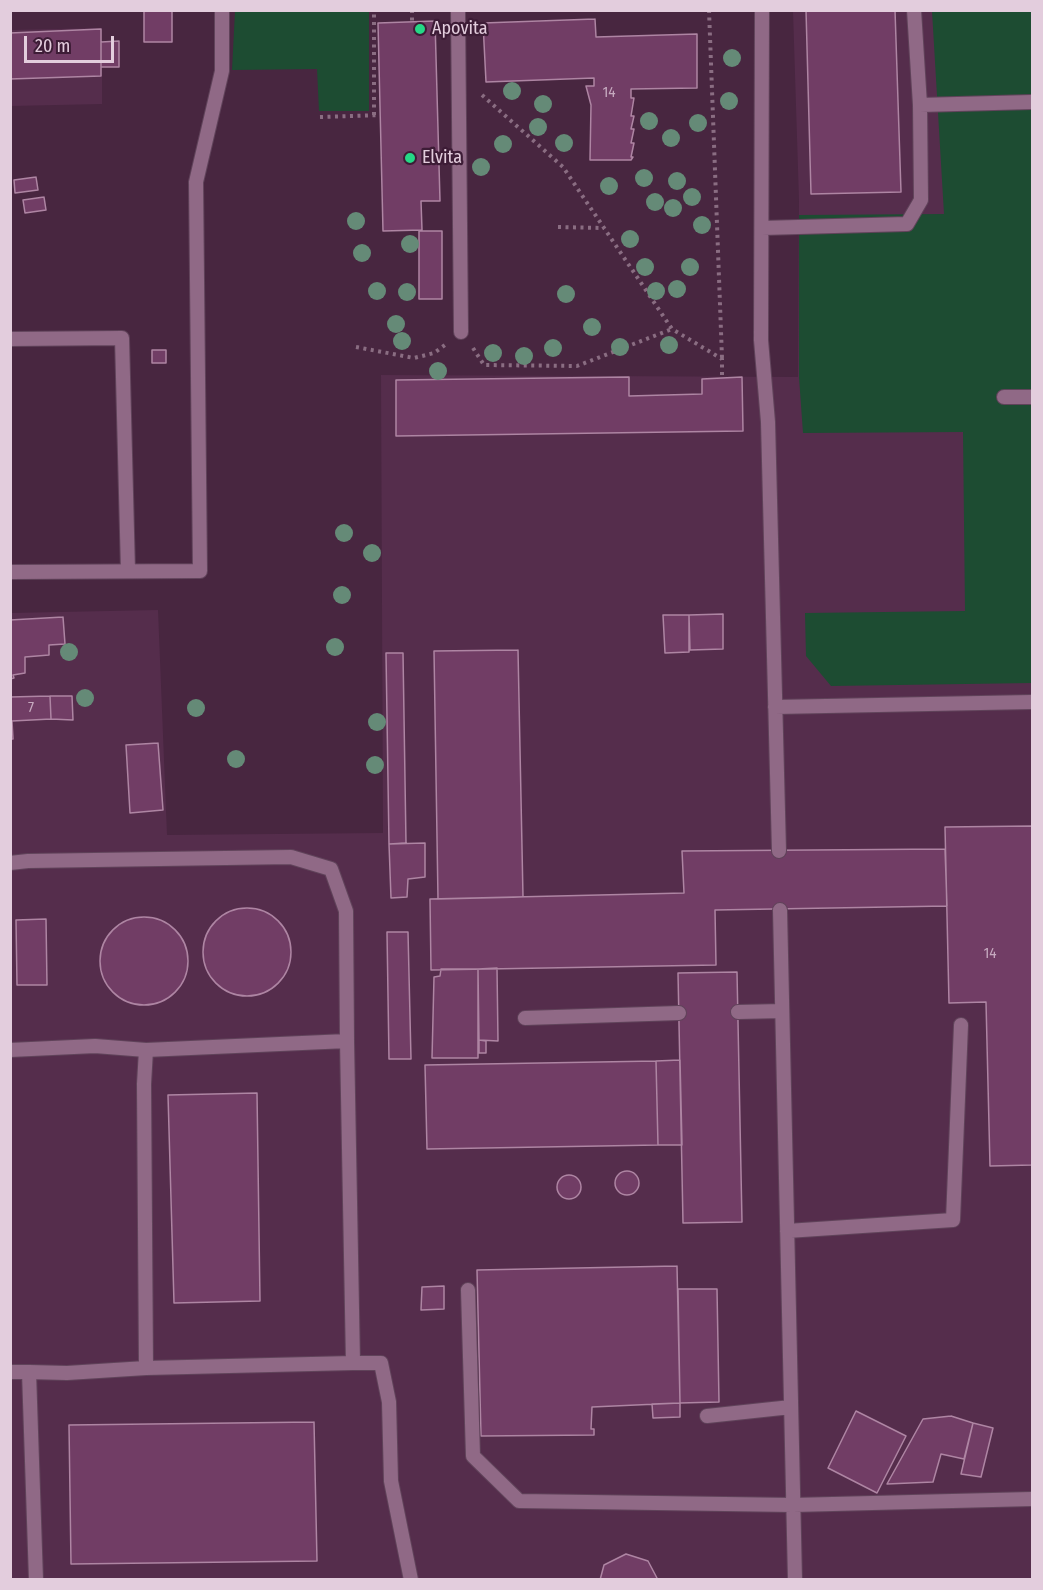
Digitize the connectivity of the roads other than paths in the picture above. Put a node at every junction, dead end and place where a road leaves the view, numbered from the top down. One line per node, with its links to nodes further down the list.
1 (222, 10): 12 (lane)
2 (458, 10): 8 (lane)
3 (762, 10): 7 (lane)
4 (914, 10): 6 (lane)
5 (1032, 102): 6 (lane)
6 (920, 105): 7 (lane)
7 (762, 228): 15 (lane)
8 (461, 332)
9 (10, 339): 12 (lane)
10 (1004, 397): 11 (lane)
11 (1032, 397)
12 (128, 571): 13 (lane)
13 (10, 572)
14 (1032, 702): 15 (lane)
15 (775, 707): 16 (lane)
16 (779, 851)
17 (10, 863): 24 (lane)
18 (780, 910): 19 (lane)
19 (782, 1011): 20 (lane); 27 (lane)
20 (738, 1012)
21 (679, 1013): 22 (lane)
22 (525, 1018)
23 (961, 1025): 27 (lane)
24 (347, 1041): 26 (lane); 29 (lane)
25 (10, 1050): 26 (lane)
26 (146, 1050): 30 (lane)
27 (787, 1231): 33 (lane)
28 (468, 1290): 36 (lane)
29 (353, 1363): 30 (lane); 38 (lane)
30 (146, 1368): 32 (lane)
31 (10, 1372): 32 (lane)
32 (29, 1372): 37 (lane)
33 (791, 1407): 34 (lane); 36 (lane)
34 (707, 1416)
35 (1032, 1499): 36 (lane)
36 (793, 1504): 39 (lane)
37 (36, 1580)
38 (411, 1580)
39 (795, 1580)

